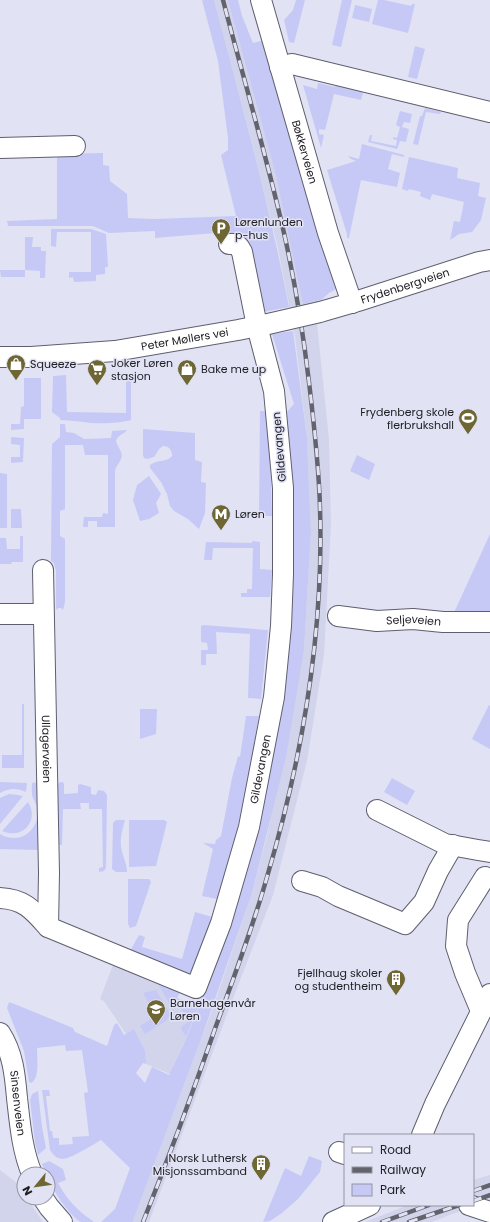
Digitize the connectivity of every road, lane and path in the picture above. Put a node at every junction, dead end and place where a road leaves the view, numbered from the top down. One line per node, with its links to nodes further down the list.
1 (261, 0): 2 (street, Bøkkerveien)
2 (280, 67): 3 (street); 8 (street, Bøkkerveien)
3 (490, 112)
4 (75, 146): 5 (street)
5 (0, 148)
6 (229, 244): 10 (street)
7 (490, 260): 8 (street, Frydenbergveien)
8 (352, 303): 9 (street, Frydenbergveien)
9 (320, 312): 10 (street, Peter Møllers vei, bridge)
10 (263, 325): 11 (street, Peter Møllers vei); 23 (street, Gildevangen)
11 (0, 357)
12 (43, 570): 14 (street, Ullagerveien)
13 (0, 614): 14 (street)
14 (43, 614): 23 (street, Ullagerveien)
15 (338, 616): 16 (street, Seljeveien)
16 (490, 622)
17 (377, 810): 18 (street)
18 (454, 845): 19 (street); 21 (street)
19 (490, 852)
20 (485, 877): 24 (street)
21 (302, 881)
22 (0, 898): 23 (street, Gildevangen)
23 (48, 927)
24 (486, 1002): 26 (street)
25 (0, 1033): 27 (street, Sinsenveien)
26 (422, 1134)
27 (30, 1166)
28 (48, 1206): 32 (street)
29 (368, 1206): 33 (street)
30 (472, 1206): 31 (street)
31 (490, 1212)
32 (62, 1222)
33 (333, 1222)

